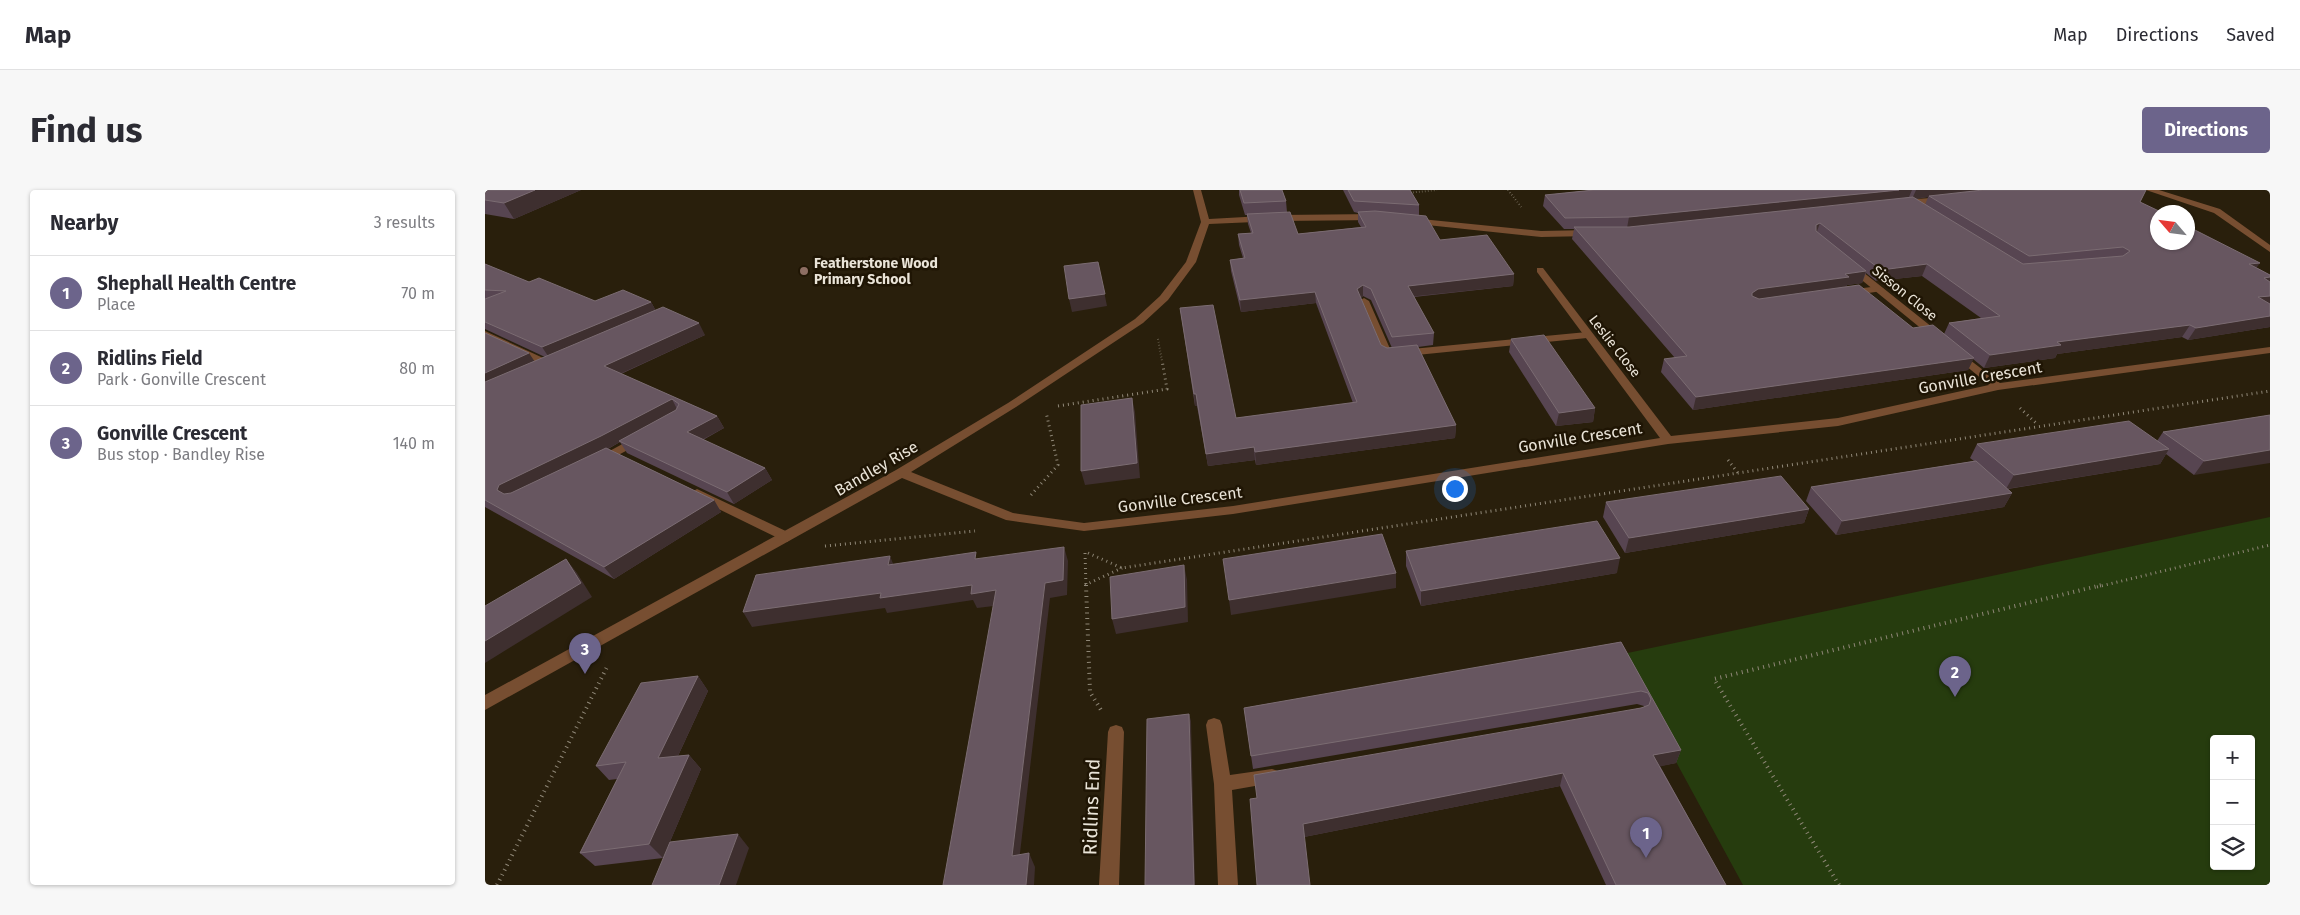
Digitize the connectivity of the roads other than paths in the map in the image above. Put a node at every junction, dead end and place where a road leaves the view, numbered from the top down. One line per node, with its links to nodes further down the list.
1 (1197, 190): 9 (street)
2 (2150, 190): 11 (street)
3 (1955, 199): 4 (street)
4 (1909, 202): 5 (street); 6 (street)
5 (1890, 204)
6 (1925, 212)
7 (1384, 218): 9 (street)
8 (1404, 220): 10 (street)
9 (1205, 222): 27 (street, Bandley Rise)
10 (1598, 233)
11 (2270, 249)
12 (1841, 258): 14 (street, Sisson Close)
13 (1540, 270): 18 (street, Leslie Close)
14 (1879, 289): 15 (street); 21 (street, Sisson Close)
15 (1841, 294)
16 (1364, 301): 18 (street)
17 (485, 334): 20 (street)
18 (1587, 335): 23 (street, Leslie Close)
19 (2270, 350): 21 (street, Gonville Crescent)
20 (533, 372)
21 (1998, 387): 23 (street, Gonville Crescent)
22 (654, 431): 24 (lane)
23 (1668, 440): 27 (street, Gonville Crescent)
24 (614, 453): 25 (street); 26 (lane)
25 (631, 462)
26 (587, 466)
27 (901, 472): 29 (street, Bandley Rise)
28 (683, 486): 29 (street)
29 (787, 537): 30 (street, Bandley Rise)
30 (485, 703)
31 (1214, 725): 34 (street)
32 (1116, 732): 35 (street, Ridlins End)
33 (1290, 773): 34 (street)
34 (1223, 784): 36 (street)
35 (1109, 885)
36 (1227, 885)

